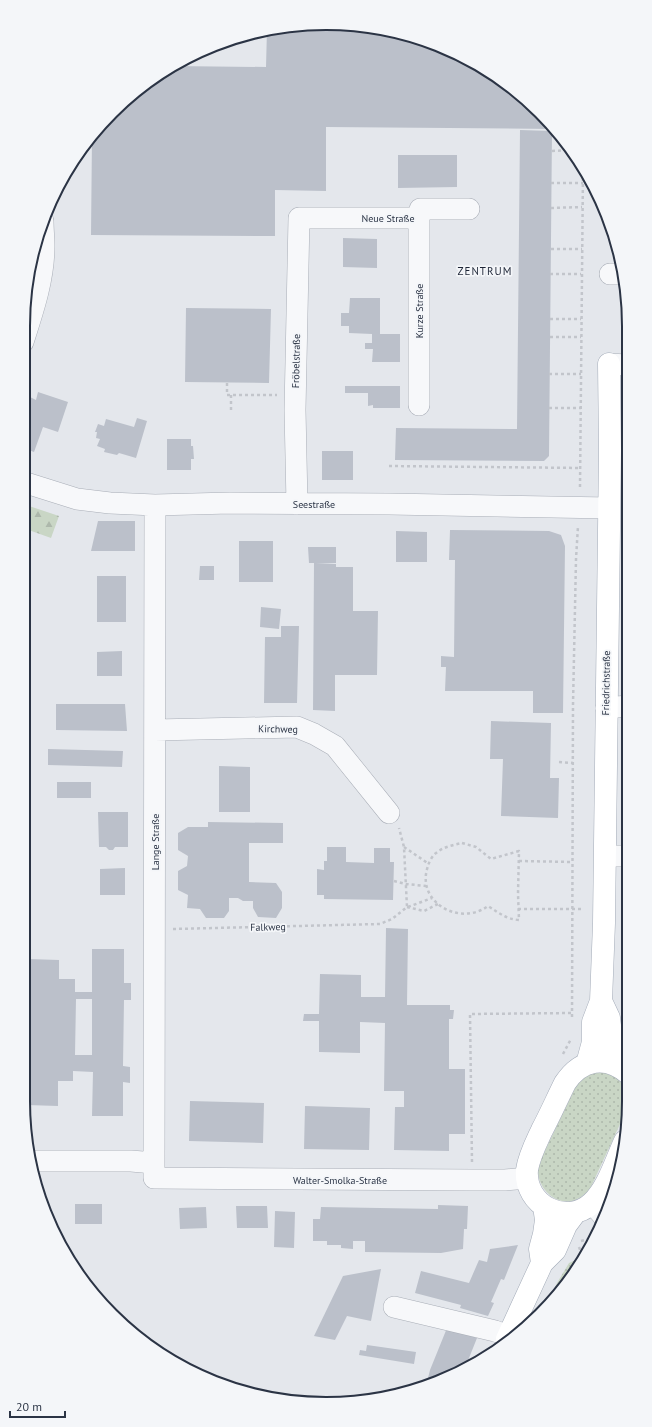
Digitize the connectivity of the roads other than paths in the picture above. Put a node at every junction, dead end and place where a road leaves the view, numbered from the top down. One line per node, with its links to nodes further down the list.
1 (469, 209): 3 (street, Neue Straße)
2 (298, 218): 3 (street, Neue Straße); 9 (street, Fröbelstraße)
3 (419, 218): 7 (street, Kurze Straße)
4 (44, 238): 5 (street)
5 (30, 320)
6 (618, 364): 11 (main road, Friedrichstraße)
7 (419, 405)
8 (30, 484): 10 (street, Seestraße)
9 (297, 504): 10 (street, Seestraße); 11 (street, Seestraße)
10 (155, 505): 14 (street, Lange Straße)
11 (609, 508): 13 (main road, Friedrichstraße)
12 (622, 707): 13 (street)
13 (606, 708): 16 (main road, Friedrichstraße)
14 (155, 730): 15 (street, Kirchweg); 24 (street, Lange Straße)
15 (389, 813)
16 (605, 856): 17 (street); 18 (main road, Friedrichstraße)
17 (622, 856)
18 (601, 1001): 19 (main road, Friedrichstraße); 20 (main road, Friedrichstraße)
19 (587, 1064): 21 (main road); 25 (main road)
20 (622, 1065)
21 (622, 1068)
22 (36, 1161): 24 (street, Walter-Smolka-Straße)
23 (616, 1161): 27 (main road)
24 (154, 1170): 25 (street, Walter-Smolka-Straße)
25 (527, 1178): 26 (main road)
26 (544, 1206): 27 (main road); 28 (main road)
27 (591, 1211): 28 (main road)
28 (542, 1263): 30 (main road)
29 (394, 1307): 31 (street)
30 (510, 1333)
31 (506, 1336)

